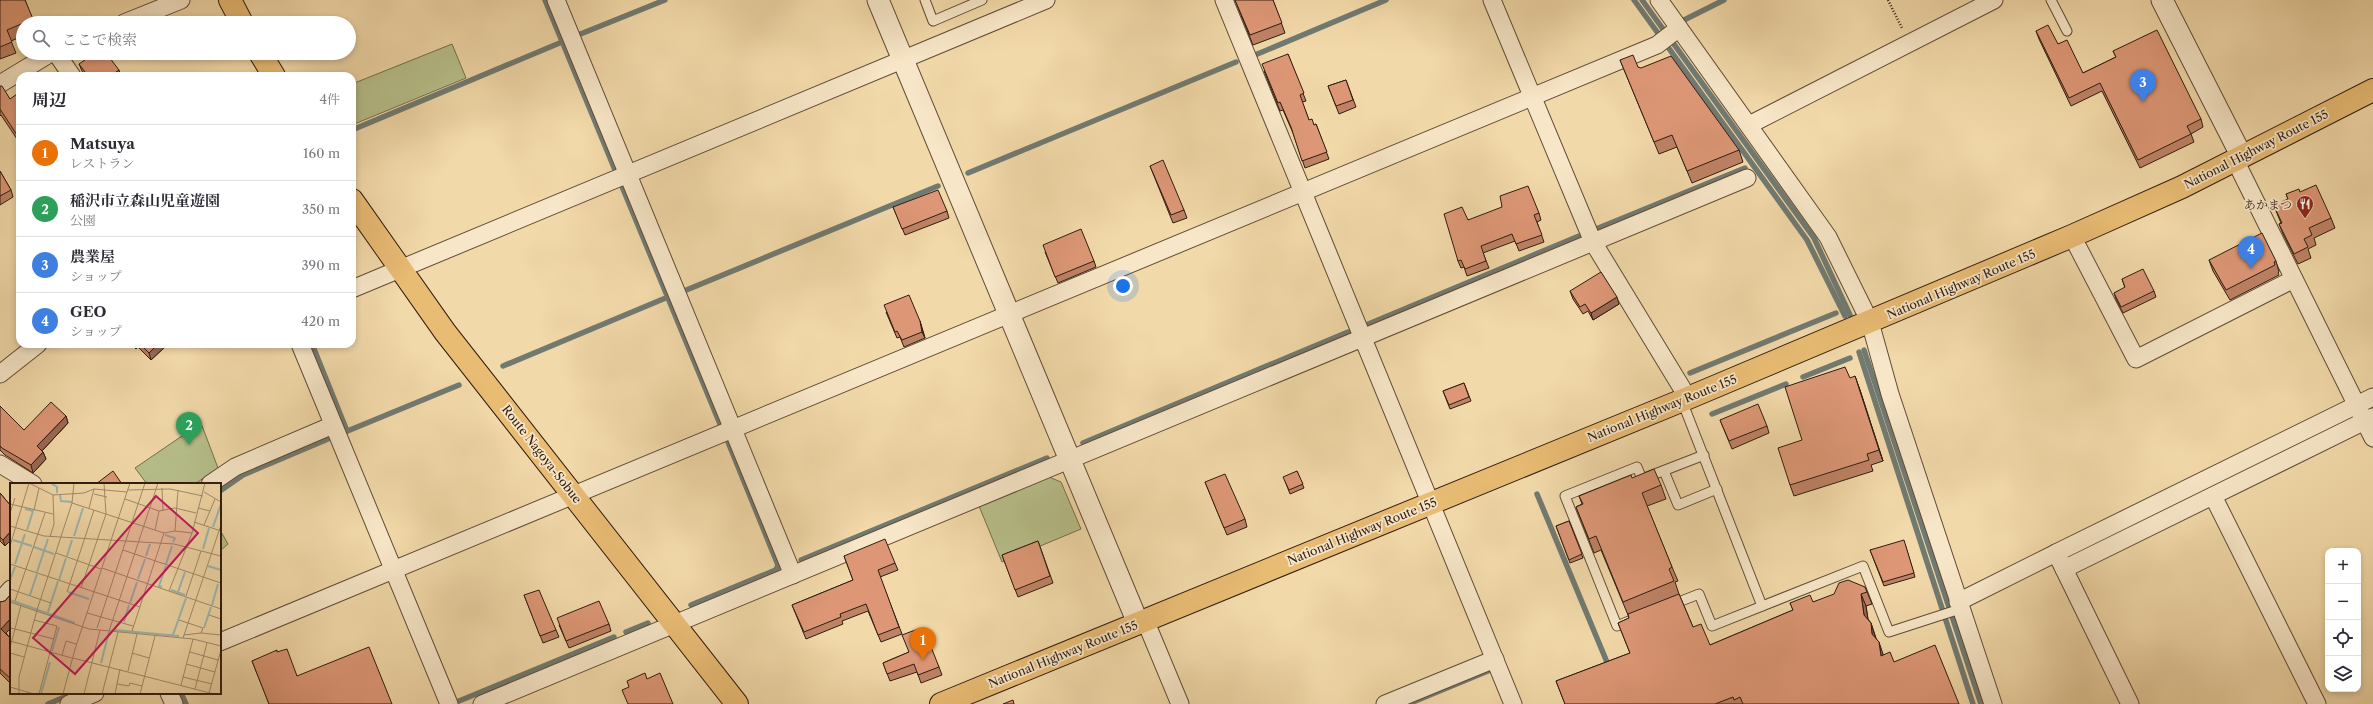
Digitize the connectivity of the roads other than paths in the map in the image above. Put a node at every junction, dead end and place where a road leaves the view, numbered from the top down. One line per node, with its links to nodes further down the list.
1 (181, 0): 14 (street)
2 (230, 0): 15 (main road)
3 (556, 0): 31 (street)
4 (878, 0): 18 (street)
5 (924, 0): 6 (lane)
6 (982, 0)
7 (1046, 0): 18 (street)
8 (1224, 0): 33 (street)
9 (1492, 0): 28 (street)
10 (1659, 0): 17 (street)
11 (1994, 0): 29 (street)
12 (2052, 0): 16 (lane)
13 (2162, 0): 30 (street)
14 (141, 16)
15 (238, 16)
16 (2067, 31)
17 (1670, 35): 28 (street); 29 (street)
18 (903, 59): 31 (street); 40 (street)
19 (39, 60): 22 (street)
20 (61, 60): 23 (street)
21 (264, 60): 24 (main road)
22 (20, 72)
23 (69, 72)
24 (272, 72)
25 (16, 74): 26 (street)
26 (0, 84)
27 (2373, 90): 30 (main road, National Highway Route 155)
28 (1533, 97): 33 (street); 36 (street)
29 (1749, 125): 41 (street)
30 (2238, 158): 35 (main road, National Highway Route 155); 38 (street)
31 (628, 174): 37 (street); 51 (street)
32 (1747, 178): 36 (street)
33 (1303, 193): 40 (street); 42 (street)
34 (356, 206): 37 (main road, Route Nagoya-Sobue)
35 (2072, 236): 38 (street); 41 (main road, National Highway Route 155)
36 (1593, 242): 42 (street); 47 (street)
37 (400, 268): 39 (street); 60 (main road, Route Nagoya-Sobue)
38 (2294, 279): 48 (street)
39 (356, 287)
40 (1010, 316): 51 (street); 54 (street)
41 (1870, 322): 47 (main road, National Highway Route 155); 71 (street)
42 (1362, 338): 54 (street); 62 (street)
43 (33, 348): 45 (street)
44 (302, 348): 50 (street)
45 (0, 374)
46 (2373, 397): 48 (street)
47 (1685, 399): 53 (lane); 62 (main road, National Highway Route 155)
48 (2356, 405): 49 (street); 63 (street)
49 (2369, 419): 52 (street); 61 (street)
50 (333, 425): 58 (street); 64 (street)
51 (733, 430): 60 (street); 66 (street)
52 (2373, 438)
53 (1704, 455): 56 (lane); 59 (lane)
54 (1070, 460): 66 (street); 73 (street)
55 (0, 464): 57 (street)
56 (1664, 471): 59 (lane); 72 (lane)
57 (31, 483)
58 (211, 483)
59 (1717, 489): 69 (lane)
60 (575, 496): 64 (street); 74 (main road, Route Nagoya-Sobue)
61 (2213, 496): 65 (street); 90 (street)
62 (1430, 503): 73 (main road, National Highway Route 155); 76 (street)
63 (2056, 553): 65 (street); 71 (street)
64 (394, 570): 75 (street); 81 (street)
65 (2064, 570): 89 (street)
66 (793, 575): 74 (street)
67 (10, 590): 68 (street)
68 (0, 601)
69 (1762, 606): 70 (lane); 71 (lane)
70 (1665, 607)
71 (1958, 607): 88 (street)
72 (1638, 618)
73 (1142, 622): 84 (main road, National Highway Route 155); 85 (street)
74 (674, 625): 82 (street); 83 (main road, Route Nagoya-Sobue)
75 (221, 642)
76 (1495, 659): 86 (street); 87 (street)
77 (93, 694): 79 (street)
78 (169, 694): 80 (street)
79 (69, 704)
80 (174, 704)
81 (449, 704)
82 (482, 704)
83 (737, 704)
84 (941, 704)
85 (1180, 704)
86 (1385, 704)
87 (1513, 704)
88 (1993, 704)
89 (2130, 704)
90 (2317, 704)

